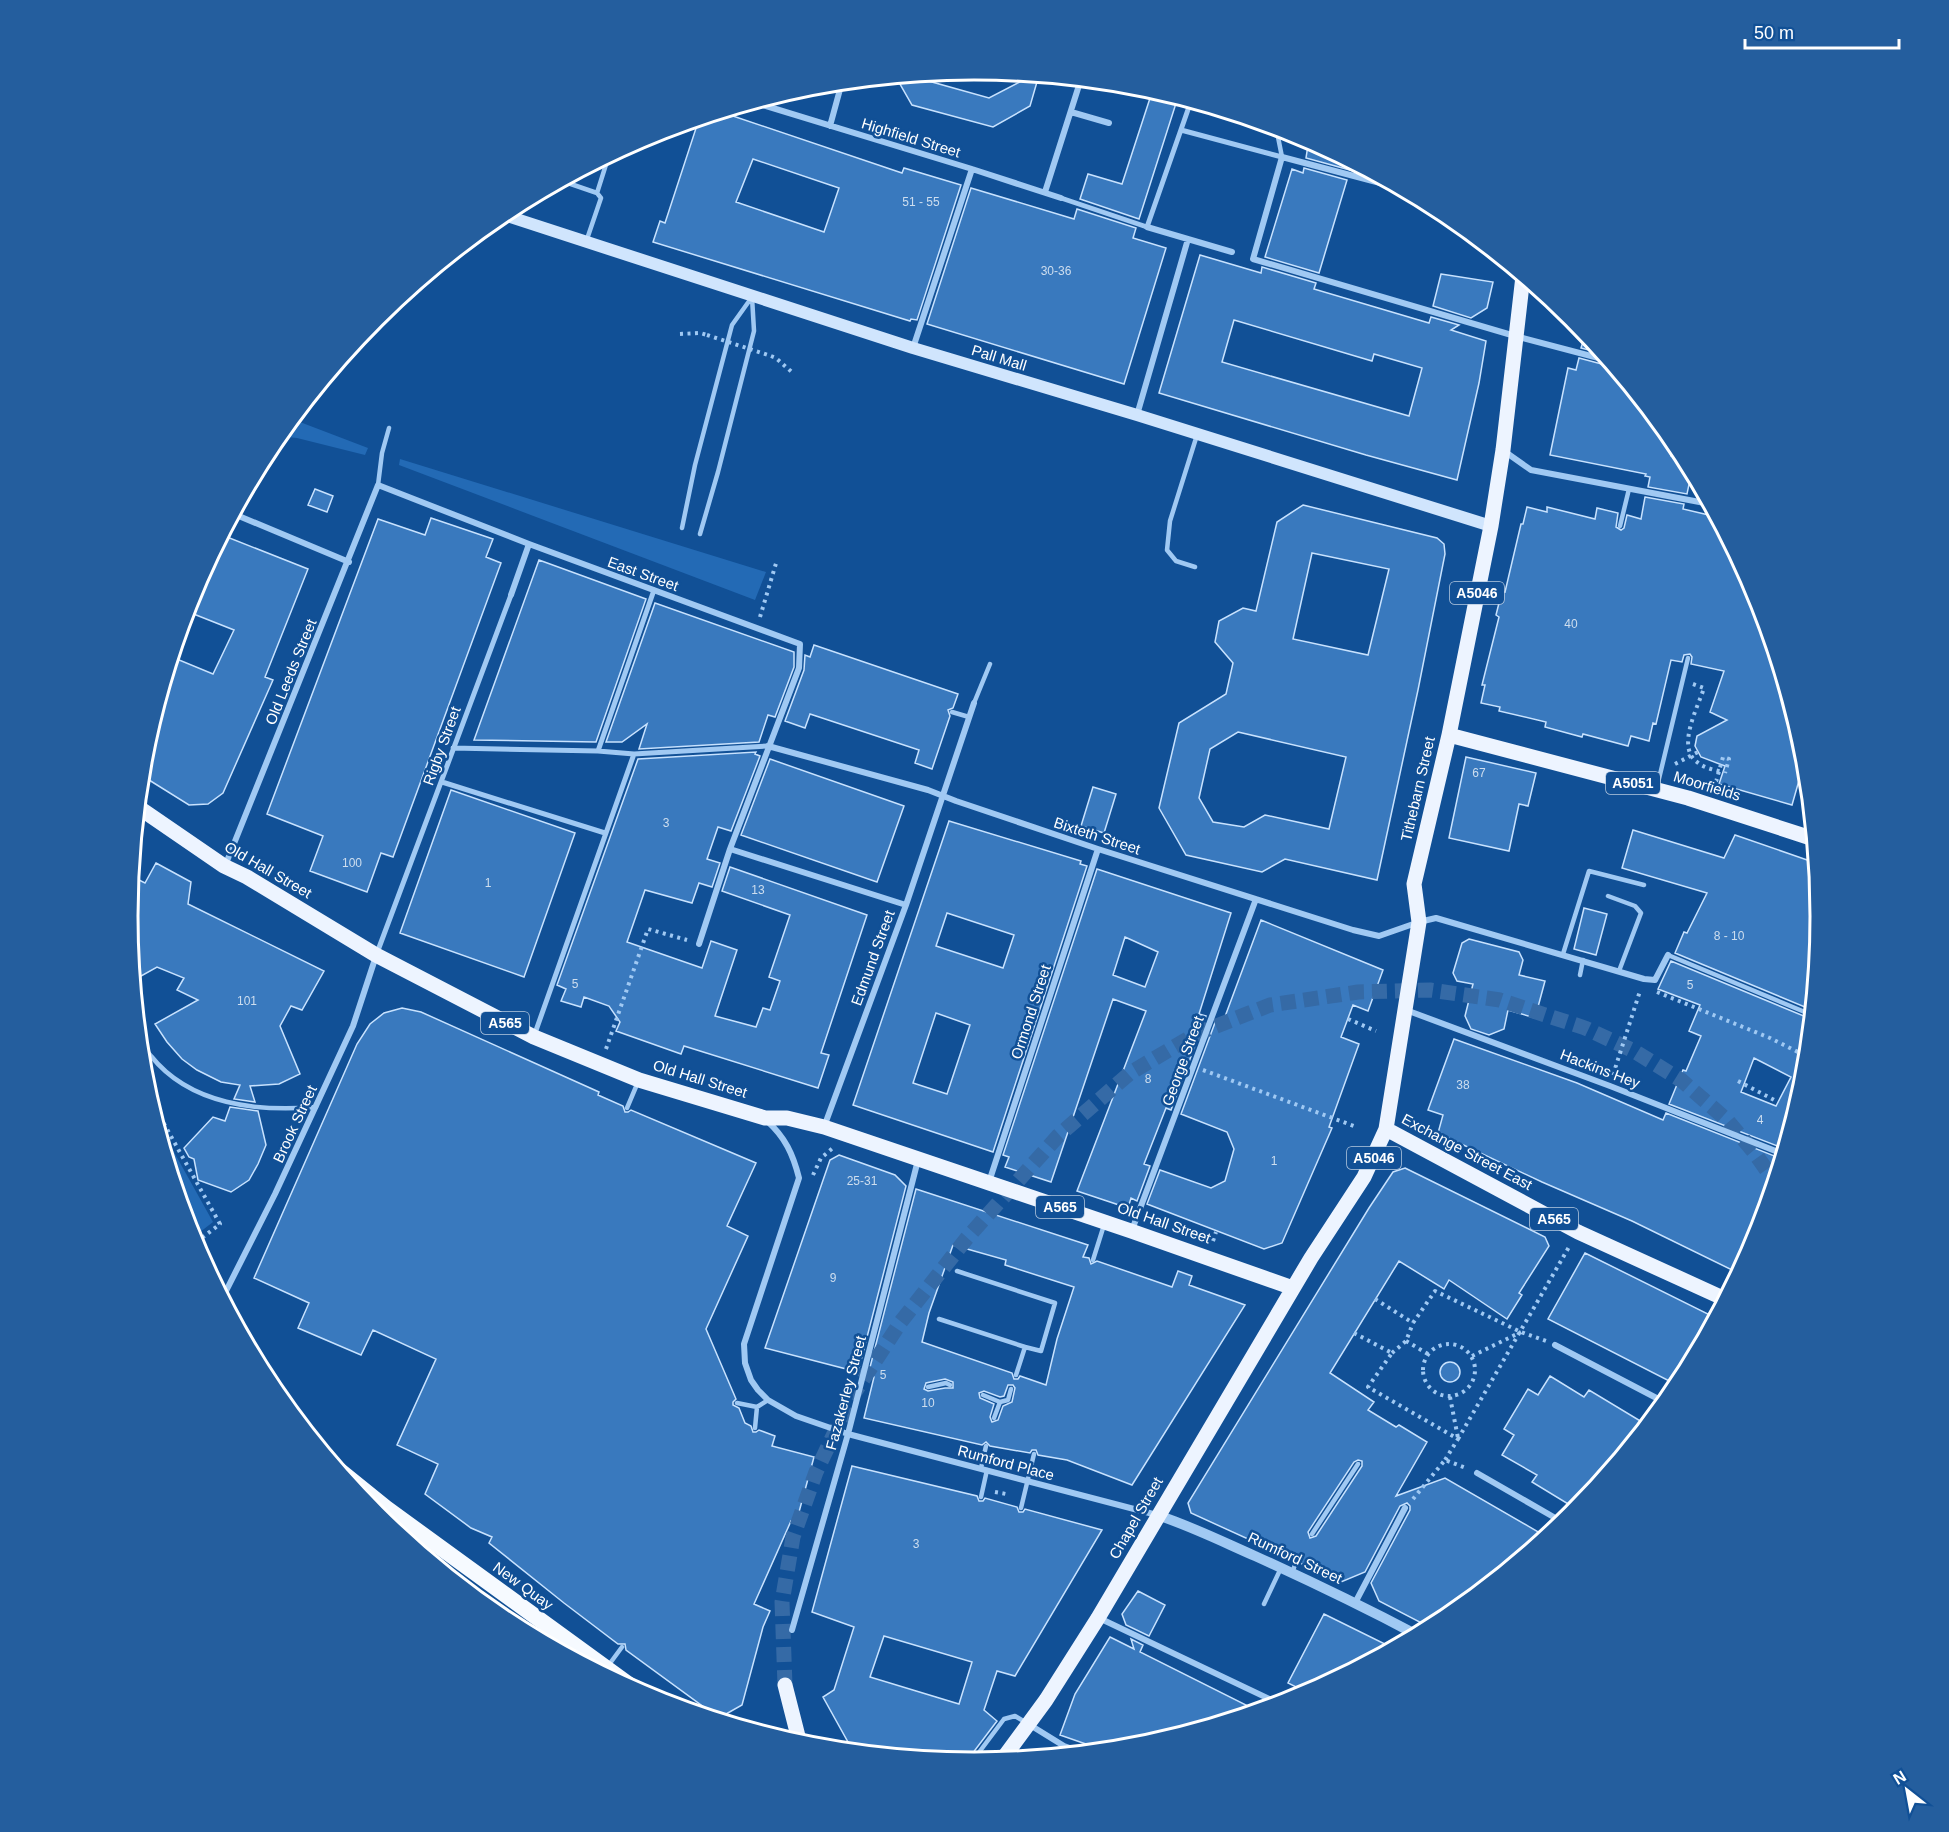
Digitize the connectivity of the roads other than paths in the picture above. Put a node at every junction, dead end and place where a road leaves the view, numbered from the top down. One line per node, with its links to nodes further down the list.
1 (1079, 86): 5 (street)
2 (839, 91): 7 (street)
3 (766, 106): 7 (street, Highfield Street)
4 (1189, 107): 8 (street)
5 (1071, 112): 6 (street); 15 (street)
6 (1109, 123)
7 (830, 126): 12 (street, Highfield Street)
8 (1181, 130): 10 (street); 19 (street)
9 (1278, 137): 10 (lane)
10 (1282, 158): 13 (street); 25 (street)
11 (606, 166): 16 (lane)
12 (972, 169): 15 (street, Highfield Street); 26 (street)
13 (1373, 181)
14 (571, 184): 16 (lane)
15 (1045, 192): 17 (street, Highfield Street)
16 (597, 193): 21 (lane)
17 (1061, 198): 19 (street)
18 (513, 218): 21 (main road, Pall Mall)
19 (1147, 227): 20 (street)
20 (1188, 239): 22 (street); 28 (street)
21 (586, 243): 24 (main road, Pall Mall)
22 (1232, 252)
23 (1522, 284): 25 (main road, Tithebarn Street / A5046)
24 (752, 297): 26 (main road, Pall Mall); 38 (lane); 39 (lane)
25 (1515, 336): 27 (street); 31 (main road, Tithebarn Street / A5046)
26 (913, 348): 28 (main road, Pall Mall)
27 (1597, 358)
28 (1137, 415): 30 (main road, Pall Mall)
29 (389, 428): 32 (lane)
30 (1197, 434): 36 (main road, Pall Mall); 42 (lane)
31 (1503, 450): 33 (street); 36 (main road, Tithebarn Street / A5046)
32 (378, 486): 40 (street, East Street); 41 (street, Old Leeds Street)
33 (1629, 489): 34 (street); 37 (lane)
34 (1701, 502)
35 (240, 516): 41 (street)
36 (1491, 526): 50 (main road, Tithebarn Street / A5046)
37 (1620, 526)
38 (682, 528)
39 (700, 534)
40 (528, 544): 43 (street, East Street); 44 (street, Rigby Street)
41 (349, 562): 63 (street, Old Leeds Street)
42 (1195, 567)
43 (654, 590): 51 (street, East Street); 53 (street)
44 (511, 595): 52 (street, Rigby Street)
45 (1688, 658): 56 (lane)
46 (990, 664): 47 (lane)
47 (974, 703): 49 (street, Edmund Street)
48 (952, 712): 49 (lane)
49 (969, 717): 57 (street, Edmund Street)
50 (1449, 735): 56 (main road, Moorfields / A5051); 68 (main road, Tithebarn Street / A5046)
51 (768, 746): 54 (street); 57 (street, Bixteth Street); 61 (street, East Street)
52 (453, 748): 53 (street); 55 (street, Rigby Street)
53 (598, 751): 54 (street)
54 (634, 754): 59 (street)
55 (442, 782): 59 (street); 71 (street, Rigby Street)
56 (1656, 789): 60 (main road, Moorfields / A5051)
57 (943, 796): 62 (street, Bixteth Street); 67 (street, Edmund Street)
58 (145, 812): 63 (main road, Old Hall Street / A565)
59 (605, 833): 78 (street)
60 (1807, 837)
61 (730, 849): 67 (street); 69 (street, East Street)
62 (1098, 849): 66 (street, Bixteth Street); 88 (street, Ormond Street)
63 (224, 866): 71 (main road, Old Hall Street / A565)
64 (1644, 885): 70 (lane)
65 (1608, 896): 74 (lane)
66 (1256, 899): 68 (street, Bixteth Street); 90 (street, George Street)
67 (906, 904): 84 (street, Edmund Street)
68 (1419, 922): 70 (street, Bixteth Street); 76 (main road, Tithebarn Street / A5046)
69 (699, 944)
70 (1563, 954): 73 (street, Bixteth Street)
71 (376, 955): 78 (main road, Old Hall Street / A565); 81 (street, Brook Street)
72 (1668, 955): 74 (street, Bixteth Street); 77 (lane)
73 (1583, 960): 74 (street, Bixteth Street); 75 (lane)
74 (1619, 971)
75 (1580, 975)
76 (1407, 1010): 85 (main road, Tithebarn Street / A5046); 86 (street, Hackins Hey)
77 (1805, 1012)
78 (534, 1037): 80 (main road, Old Hall Street / A565)
79 (150, 1056): 81 (lane)
80 (639, 1080): 82 (lane); 83 (main road, Old Hall Street / A565)
81 (316, 1107): 94 (street, Brook Street)
82 (627, 1108)
83 (765, 1118): 84 (main road, Old Hall Street / A565); 105 (street)
84 (824, 1127): 87 (main road, Old Hall Street / A565)
85 (1386, 1129): 93 (main road, Tithebarn Street / A5046); 95 (main road, Exchange Street East / A565)
86 (1777, 1152)
87 (918, 1160): 88 (main road, Old Hall Street / A565); 111 (street, Fazakerley Street)
88 (988, 1184): 89 (main road, Old Hall Street / A565)
89 (1104, 1222): 90 (main road, Old Hall Street / A565); 91 (lane)
90 (1131, 1231): 93 (main road, Old Hall Street / A565)
91 (1093, 1260)
92 (957, 1271): 98 (lane)
93 (1293, 1288): 122 (main road, Chapel Street)
94 (226, 1290)
95 (1719, 1296)
96 (939, 1318): 98 (lane)
97 (1555, 1345): 104 (street)
98 (1025, 1347): 99 (lane)
99 (1017, 1372)
100 (950, 1384): 101 (lane)
101 (928, 1387)
102 (1011, 1389): 106 (lane)
103 (983, 1395): 106 (lane)
104 (1657, 1398)
105 (768, 1400): 108 (lane); 111 (street, Rumford Place)
106 (1000, 1402): 109 (lane)
107 (737, 1403): 108 (lane)
108 (757, 1407): 110 (lane)
109 (994, 1418)
110 (755, 1428)
111 (848, 1434): 115 (street, Rumford Place); 131 (street, Fazakerley Street)
112 (986, 1446): 115 (lane)
113 (1034, 1454): 117 (lane)
114 (1358, 1464): 124 (lane)
115 (984, 1469): 117 (street, Rumford Place); 118 (lane)
116 (1477, 1473): 123 (street)
117 (1028, 1481): 120 (lane); 122 (street, Rumford Place)
118 (981, 1497)
119 (381, 1505): 134 (highway, New Quay)
120 (1021, 1508)
121 (1405, 1508): 128 (street)
122 (1157, 1515): 126 (street, Rumford Street); 130 (main road, Chapel Street)
123 (1555, 1517)
124 (1312, 1534)
125 (1296, 1562): 127 (lane)
126 (1281, 1568): 127 (street, Rumford Street); 129 (lane)
127 (1292, 1573): 128 (street, Rumford Street)
128 (1355, 1603): 132 (street, Rumford Street)
129 (1264, 1604)
130 (1098, 1618): 137 (street); 138 (main road, Chapel Street)
131 (792, 1630)
132 (1408, 1631)
133 (622, 1647): 135 (lane)
134 (598, 1662)
135 (607, 1667)
136 (785, 1685): 139 (main road)
137 (1269, 1699)
138 (1029, 1724): 140 (street); 141 (main road, Chapel Street); 142 (lane)
139 (797, 1733)
140 (1067, 1747)
141 (1008, 1751)
142 (979, 1752)

